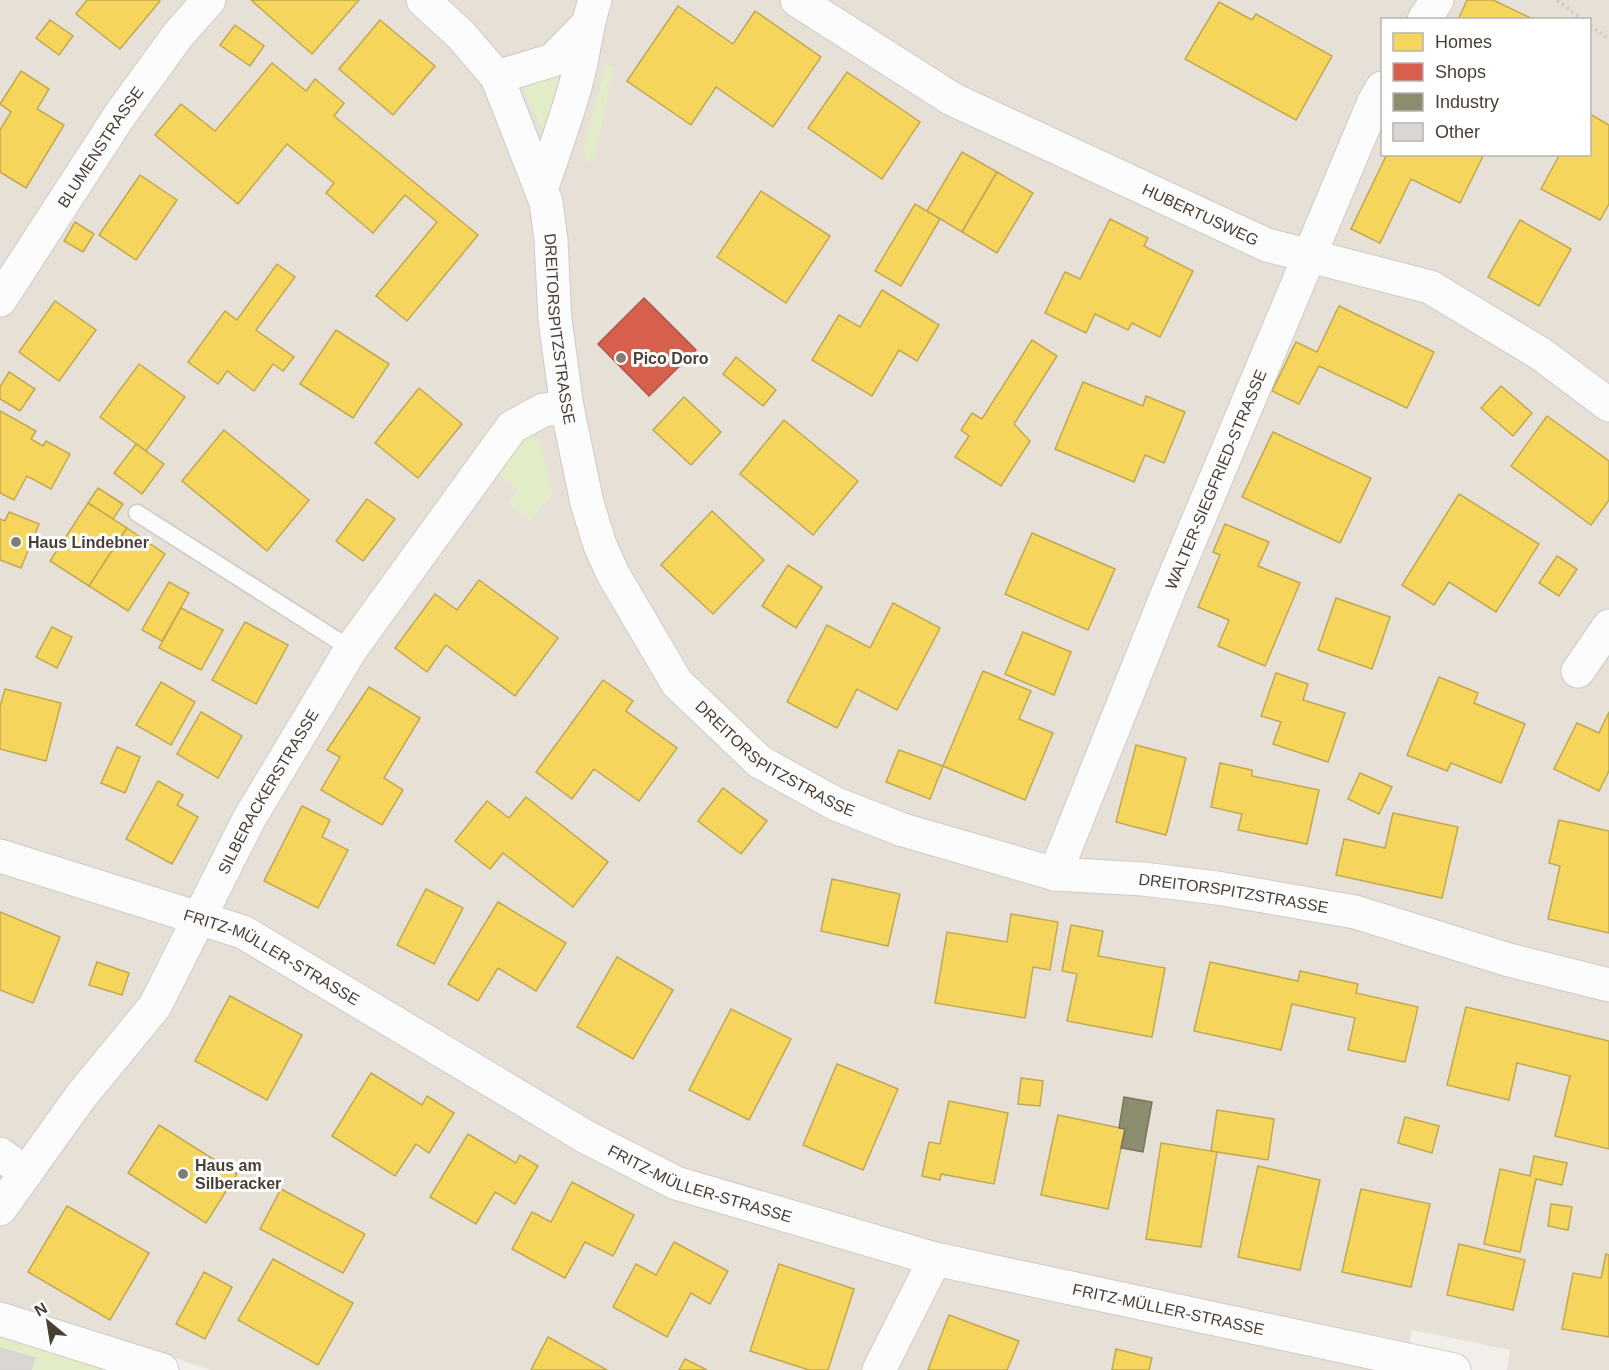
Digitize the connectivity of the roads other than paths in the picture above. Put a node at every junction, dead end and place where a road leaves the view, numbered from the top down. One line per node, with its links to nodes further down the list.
1 (209, 0): 11 (street, BLUMENSTRASSE)
2 (423, 0): 7 (street, DREITORSPITZSTRASSE)
3 (797, 0): 10 (street, HUBERTUSWEG)
4 (1437, 0): 6 (street)
5 (590, 14): 7 (street); 9 (street)
6 (1425, 18)
7 (497, 77): 9 (street, DREITORSPITZSTRASSE)
8 (1381, 90): 10 (street, WALTER-SIEGFRIED-STRASSE)
9 (541, 190): 13 (street, DREITORSPITZSTRASSE)
10 (1307, 257): 12 (street, HUBERTUSWEG); 19 (street, WALTER-SIEGFRIED-STRASSE)
11 (0, 300)
12 (1609, 405)
13 (567, 407): 16 (street, SILBERACKERSTRASSE); 19 (street, DREITORSPITZSTRASSE)
14 (137, 513): 16 (lane)
15 (1609, 626): 17 (street)
16 (351, 649): 20 (street, SILBERACKERSTRASSE)
17 (1578, 671)
18 (0, 856): 20 (street, FRITZ-MÜLLER-STRASSE)
19 (1055, 874): 21 (street, DREITORSPITZSTRASSE)
20 (198, 920): 23 (street, SILBERACKERSTRASSE); 25 (street, FRITZ-MÜLLER-STRASSE)
21 (1609, 986)
22 (0, 1154): 23 (street)
23 (26, 1173): 24 (street, SILBERACKERSTRASSE)
24 (0, 1209)
25 (935, 1259): 28 (street); 29 (street, FRITZ-MÜLLER-STRASSE)
26 (0, 1318): 27 (street)
27 (162, 1370)
28 (879, 1370)
29 (1454, 1370)

